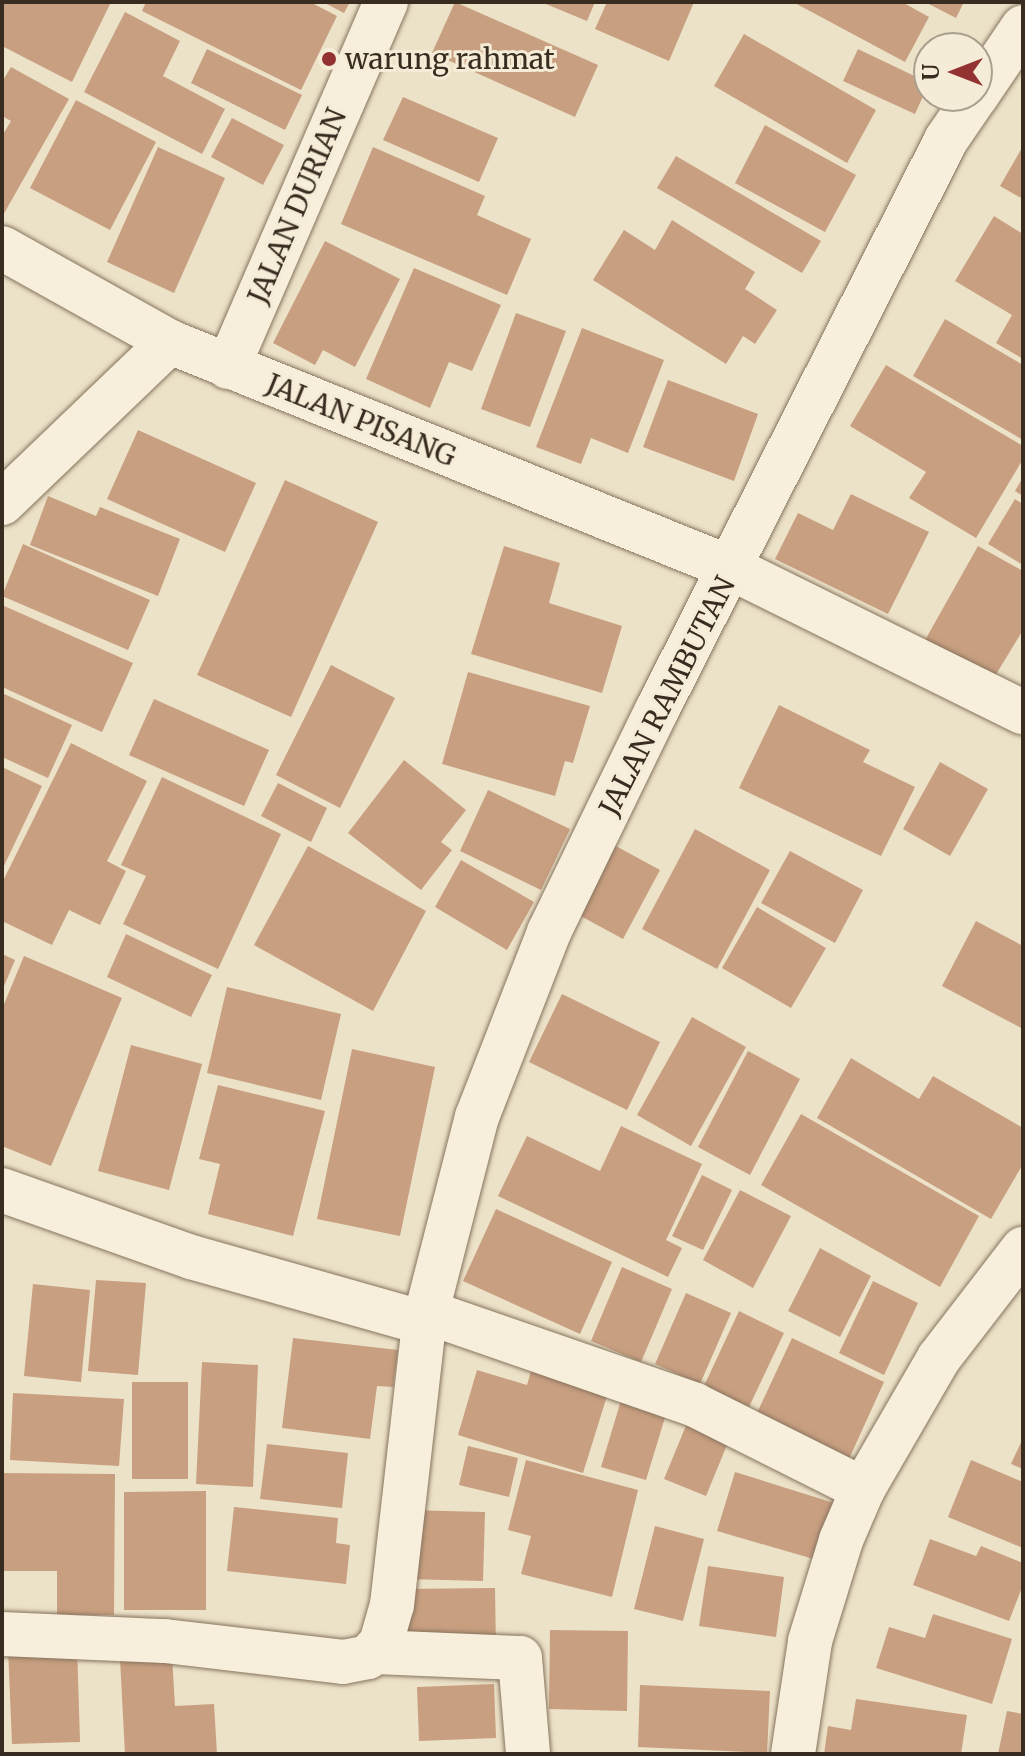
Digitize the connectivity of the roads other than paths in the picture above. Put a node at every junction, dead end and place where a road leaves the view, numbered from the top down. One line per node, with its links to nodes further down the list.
1 (386, 2): 7 (street, JALAN DURIAN)
2 (1023, 27): 3 (street, JALAN RAMBUTAN)
3 (993, 70)
4 (965, 112): 9 (street, JALAN RAMBUTAN)
5 (2, 248): 6 (street, JALAN PISANG)
6 (170, 342): 7 (street, JALAN PISANG); 8 (street)
7 (228, 367): 9 (street, JALAN PISANG)
8 (2, 503)
9 (731, 568): 10 (street, JALAN PISANG); 13 (street, JALAN RAMBUTAN)
10 (1023, 712)
11 (2, 1190): 13 (street)
12 (1023, 1249): 14 (street)
13 (426, 1318): 14 (street); 16 (street, JALAN RAMBUTAN)
14 (863, 1489): 18 (street)
15 (2, 1634): 16 (street)
16 (374, 1652): 17 (street)
17 (528, 1754)
18 (793, 1754)

